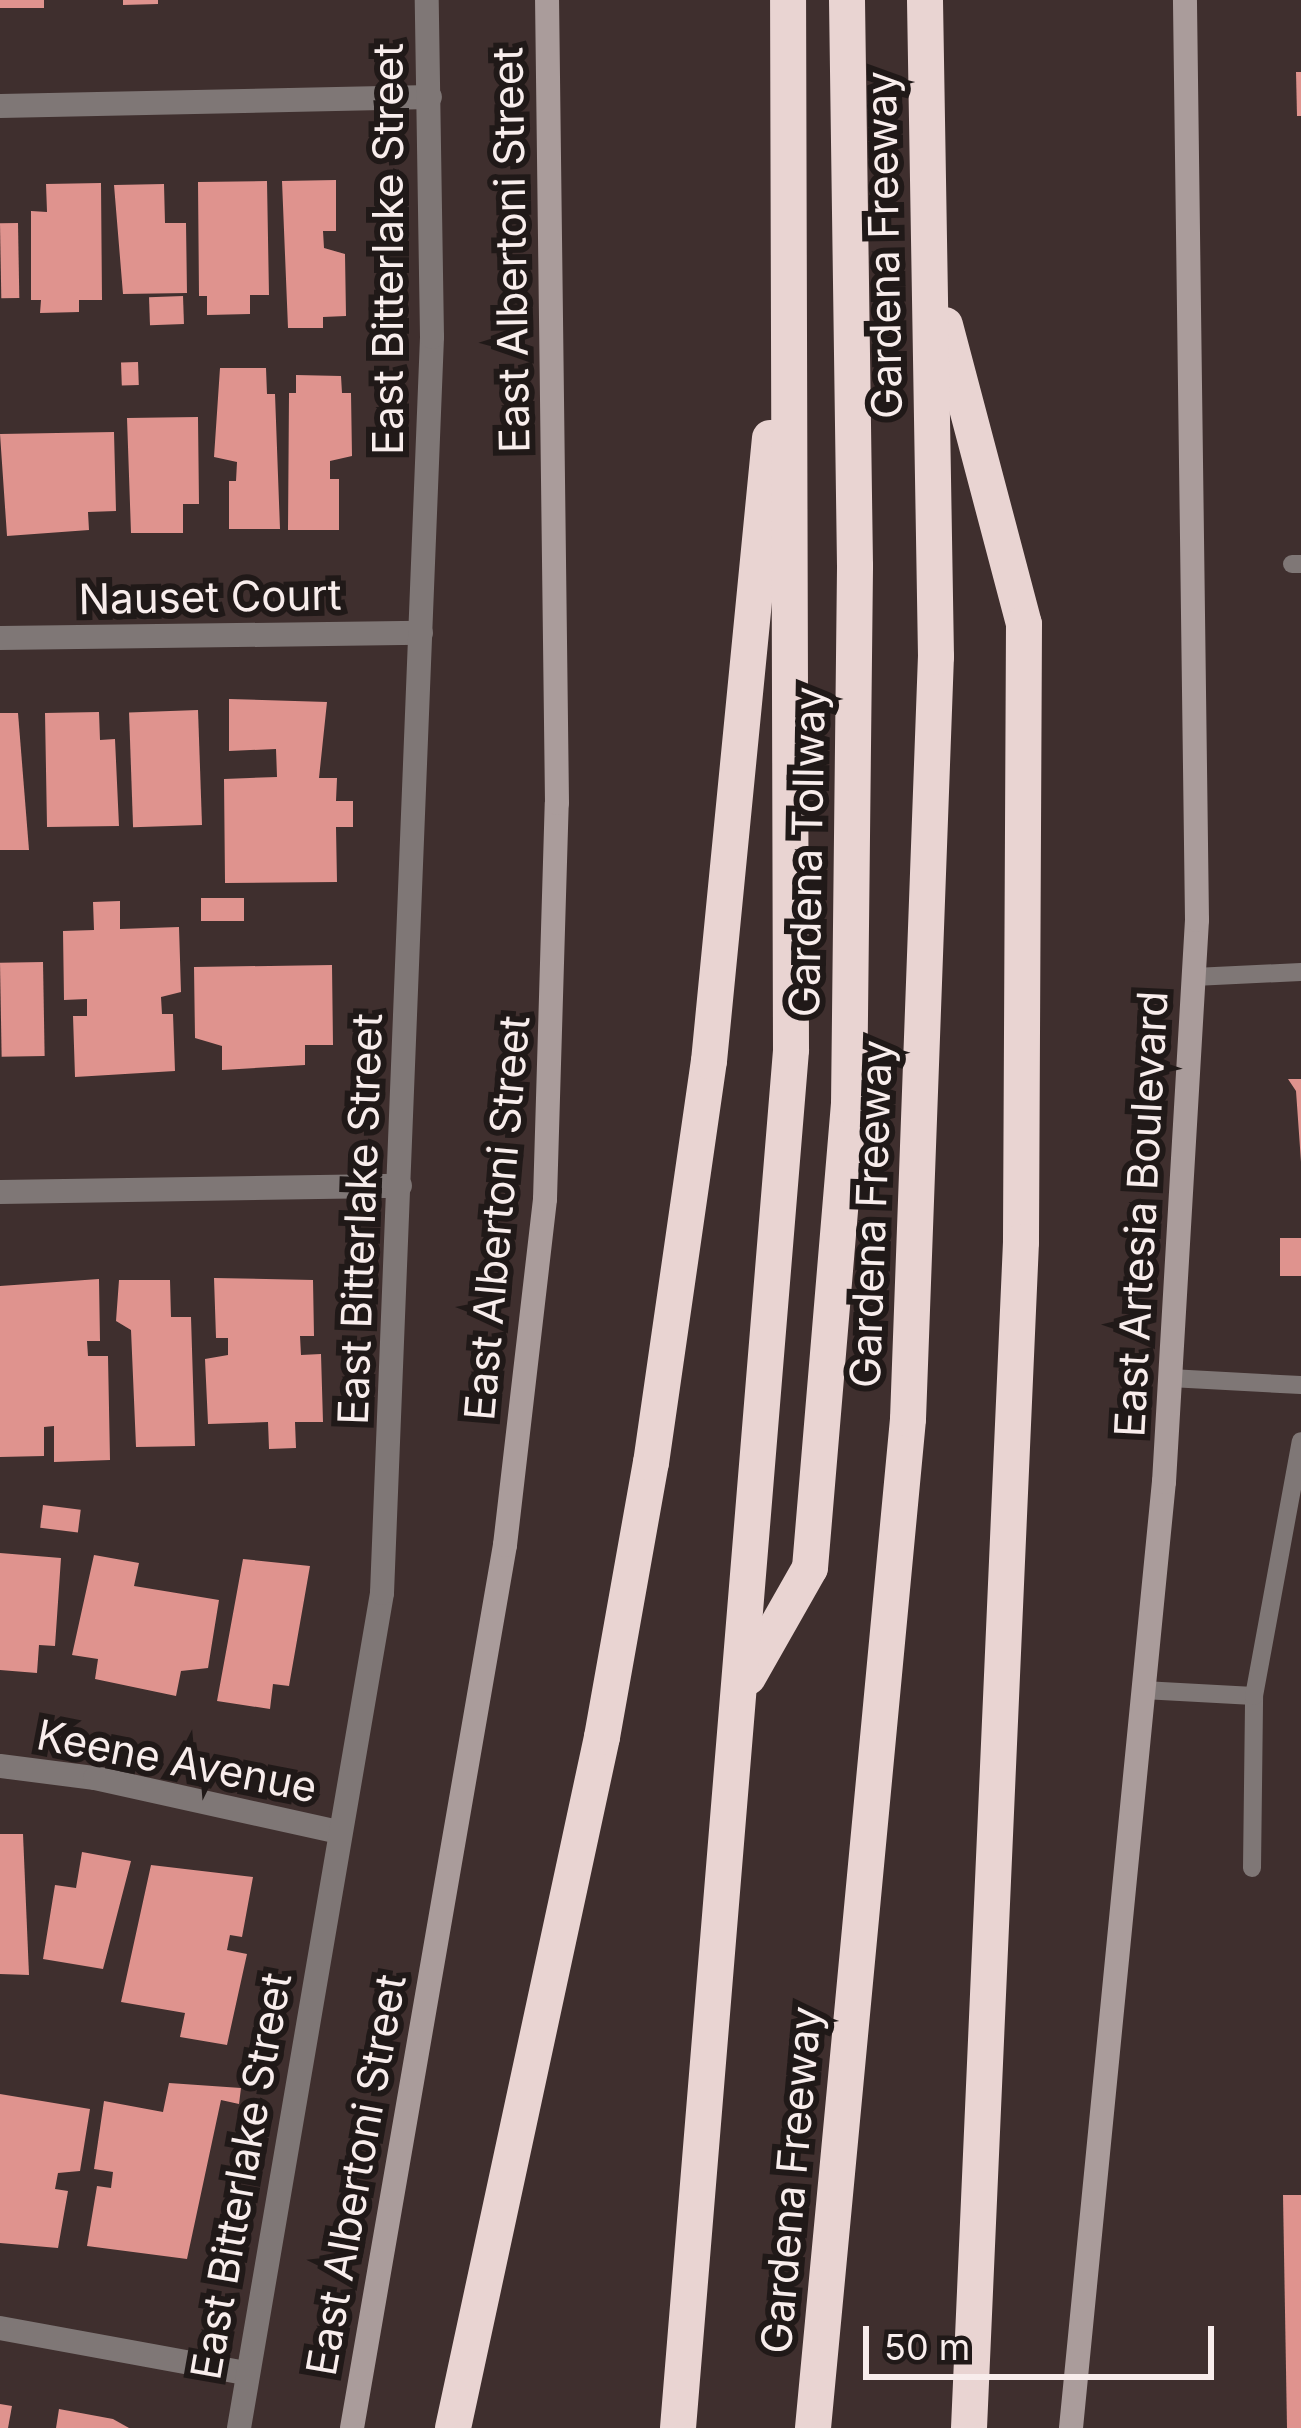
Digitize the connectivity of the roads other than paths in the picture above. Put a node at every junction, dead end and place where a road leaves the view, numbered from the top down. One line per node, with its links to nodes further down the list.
1 (427, 0): 7 (street, East Bitterlake Street)
2 (547, 0): 29 (main road, East Albertoni Street)
3 (788, 0): 9 (highway, Gardena Freeway)
4 (847, 0): 20 (highway, Gardena Tollway)
5 (925, 0): 10 (highway, Gardena Freeway)
6 (1185, 0): 14 (main road, East Artesia Boulevard)
7 (430, 97): 8 (street); 11 (street, East Bitterlake Street)
8 (0, 106)
9 (791, 231): 20 (highway, Gardena Freeway); 30 (highway)
10 (929, 265): 32 (highway, Gardena Freeway); 33 (highway)
11 (421, 633): 12 (street, Nauset Court); 15 (street, East Bitterlake Street)
12 (0, 638)
13 (1301, 972): 14 (lane)
14 (1194, 977): 17 (main road, East Artesia Boulevard)
15 (400, 1186): 16 (street); 24 (street, East Bitterlake Street)
16 (0, 1192)
17 (1170, 1378): 18 (lane); 21 (main road, East Artesia Boulevard)
18 (1301, 1384)
19 (1301, 1441): 22 (lane)
20 (744, 1686): 31 (highway, Gardena Freeway)
21 (1143, 1690): 22 (lane); 34 (main road, East Artesia Boulevard)
22 (1254, 1696): 25 (lane)
23 (0, 1766): 24 (street, Keene Avenue)
24 (338, 1832): 27 (street, East Bitterlake Street)
25 (1252, 1868)
26 (0, 2328): 27 (street)
27 (246, 2373): 28 (street, East Bitterlake Street)
28 (238, 2428)
29 (352, 2428)
30 (453, 2428)
31 (677, 2428)
32 (813, 2428)
33 (969, 2428)
34 (1071, 2428)

